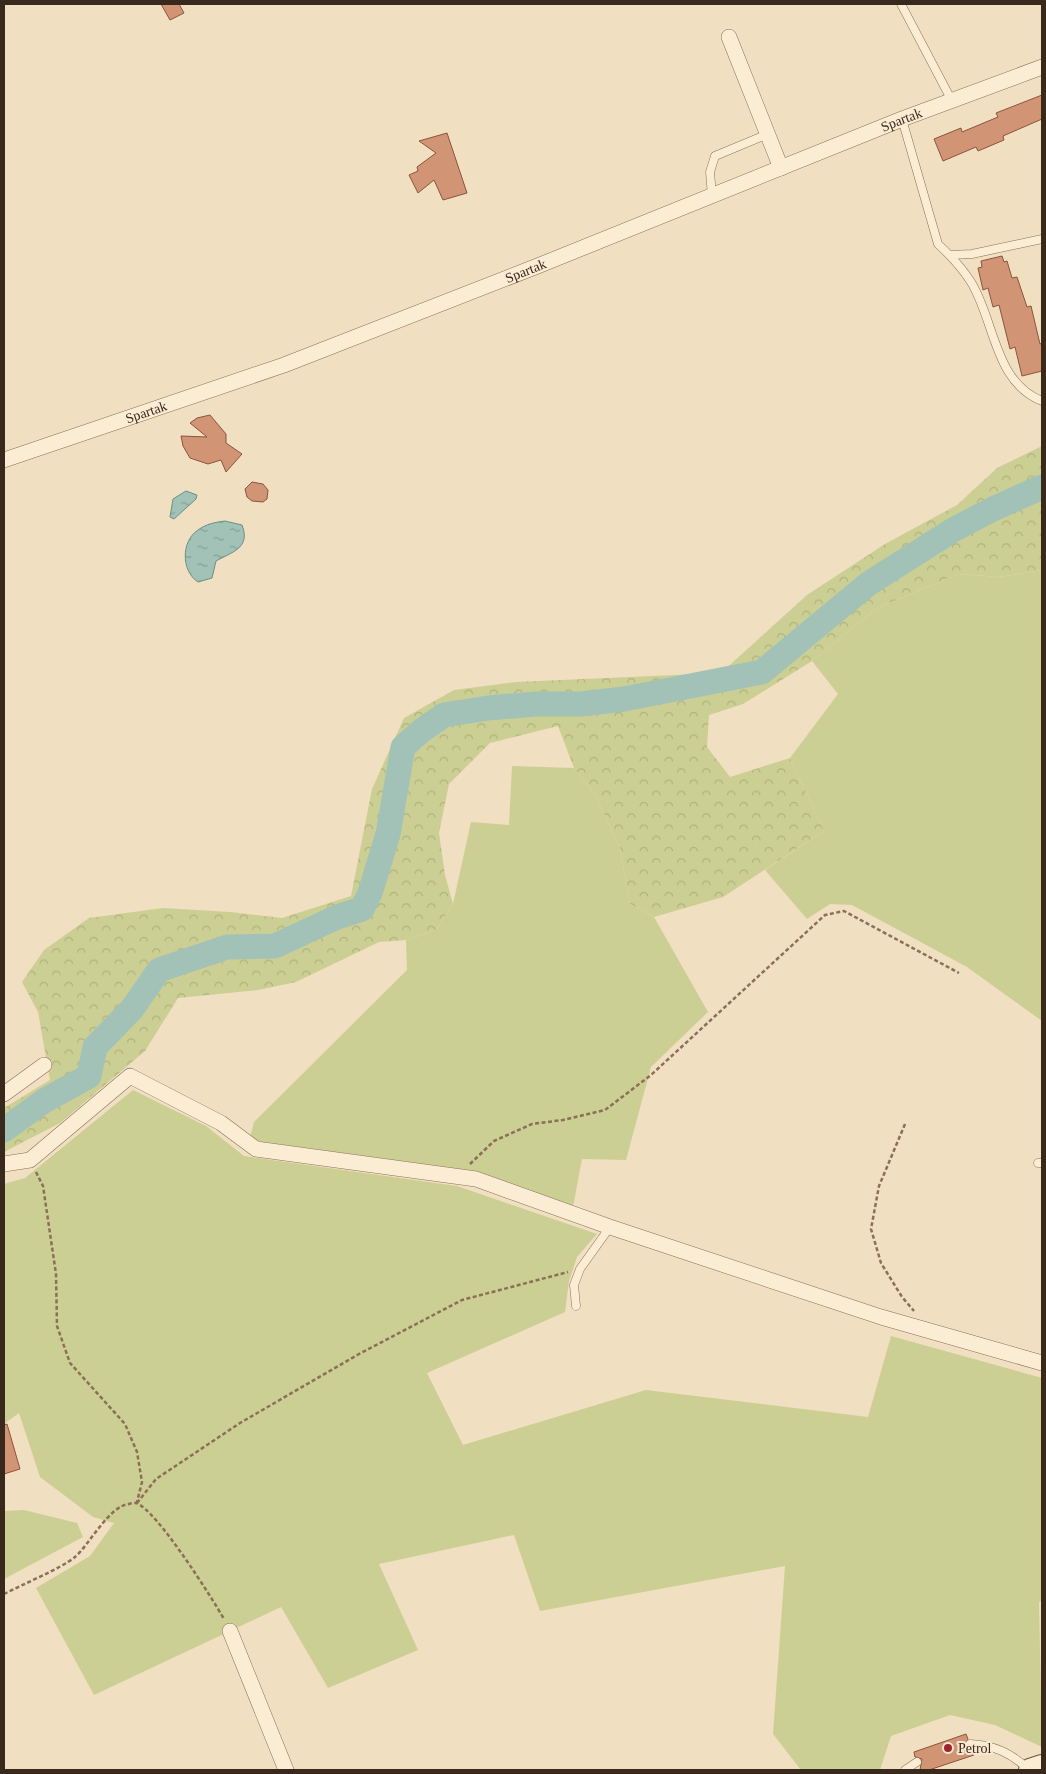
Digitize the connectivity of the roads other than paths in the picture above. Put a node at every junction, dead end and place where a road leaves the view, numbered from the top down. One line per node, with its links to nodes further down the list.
1 (901, 4): 4 (lane)
2 (729, 36): 6 (street)
3 (1042, 67): 4 (street, Spartak)
4 (952, 101): 5 (street, Spartak)
5 (902, 119): 7 (street, Spartak); 10 (lane)
6 (768, 134): 7 (street); 8 (lane)
7 (781, 168): 8 (street, Spartak)
8 (712, 196): 12 (street, Spartak)
9 (1042, 239): 10 (lane)
10 (950, 255): 11 (lane)
11 (1042, 401)
12 (4, 460)
13 (44, 1065): 14 (street)
14 (4, 1094)
15 (4, 1164): 16 (street)
16 (610, 1227): 17 (lane); 18 (street)
17 (576, 1306)
18 (1042, 1363)
19 (230, 1631): 23 (street)
20 (970, 1744): 25 (lane)
21 (917, 1762): 24 (lane)
22 (1042, 1766): 25 (main road)
23 (286, 1770)
24 (905, 1770)
25 (1030, 1770)

